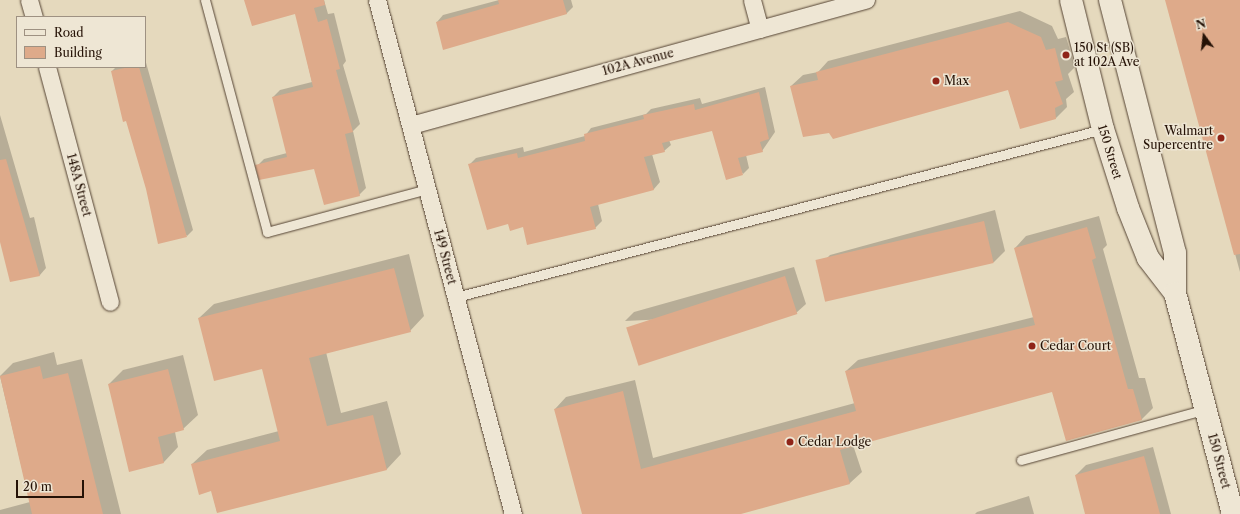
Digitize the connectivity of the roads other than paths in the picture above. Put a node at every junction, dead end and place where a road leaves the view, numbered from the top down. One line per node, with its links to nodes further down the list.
1 (29, 0): 8 (street)
2 (205, 0): 13 (lane)
3 (377, 0): 11 (street, 149 Street)
4 (752, 0): 9 (street)
5 (866, 0): 9 (street, 102A Avenue)
6 (1071, 0): 12 (main road, 150 Street)
7 (1110, 0): 14 (main road, 150 Street)
8 (34, 16)
9 (760, 29): 11 (street, 102A Avenue)
10 (47, 68): 16 (street, 148A Street)
11 (411, 125): 13 (street, 149 Street)
12 (1103, 129): 14 (main road, 150 Street); 15 (lane)
13 (428, 189): 15 (street, 149 Street)
14 (1175, 293): 17 (main road, 150 Street)
15 (456, 297): 19 (street, 149 Street)
16 (110, 302)
17 (1206, 409): 18 (lane); 20 (main road, 150 Street)
18 (1021, 460)
19 (513, 514)
20 (1233, 514)

